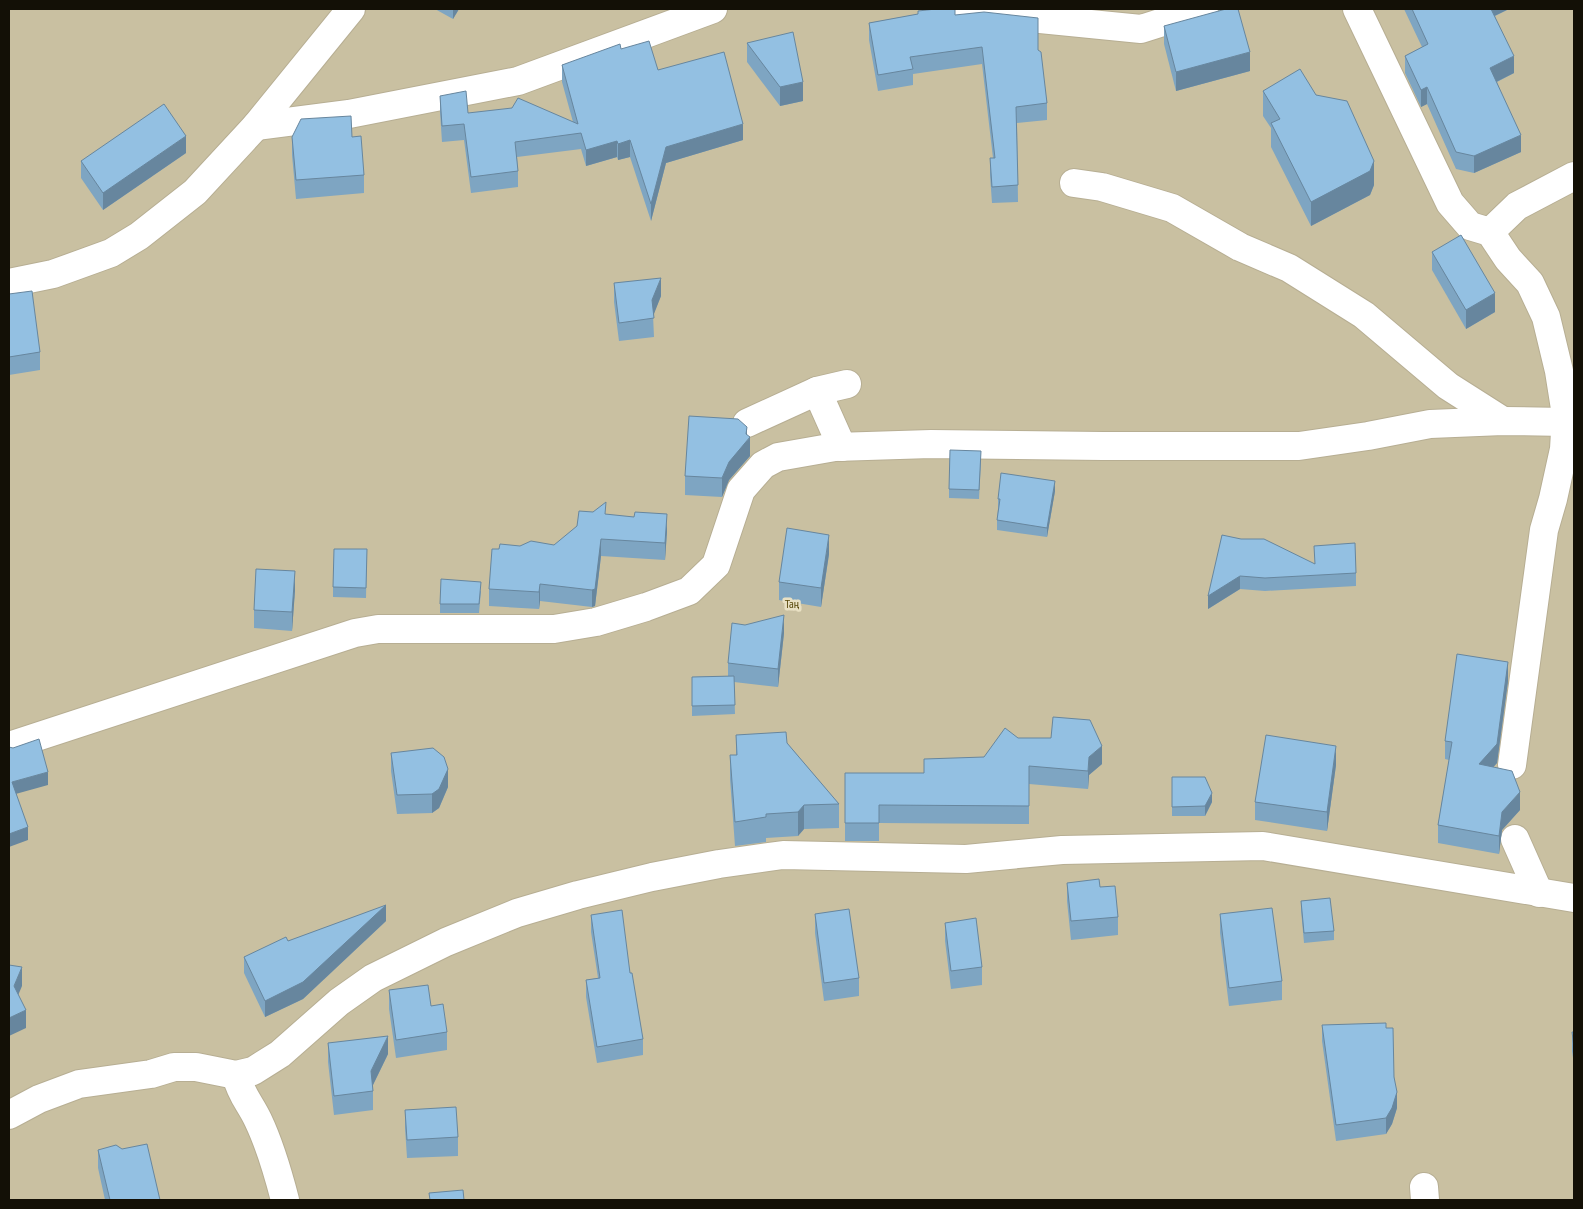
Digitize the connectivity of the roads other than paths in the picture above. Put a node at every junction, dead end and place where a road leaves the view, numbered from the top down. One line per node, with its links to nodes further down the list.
1 (351, 9): 6 (street)
2 (713, 9): 6 (street)
3 (940, 9): 4 (street)
4 (1204, 9)
5 (1357, 9): 9 (street)
6 (256, 126): 10 (street)
7 (1574, 176): 9 (street)
8 (1074, 182): 13 (street)
9 (1490, 232): 14 (street)
10 (9, 283)
11 (847, 384): 12 (street)
12 (817, 391): 15 (street); 16 (street)
13 (1503, 421): 14 (street); 16 (street)
14 (1566, 422): 18 (street)
15 (747, 423)
16 (842, 447): 17 (street)
17 (9, 746)
18 (1512, 765)
19 (1515, 839): 20 (street)
20 (1539, 893): 21 (street); 22 (street)
21 (1574, 898)
22 (236, 1075): 23 (street); 24 (street)
23 (9, 1115)
24 (285, 1200)

